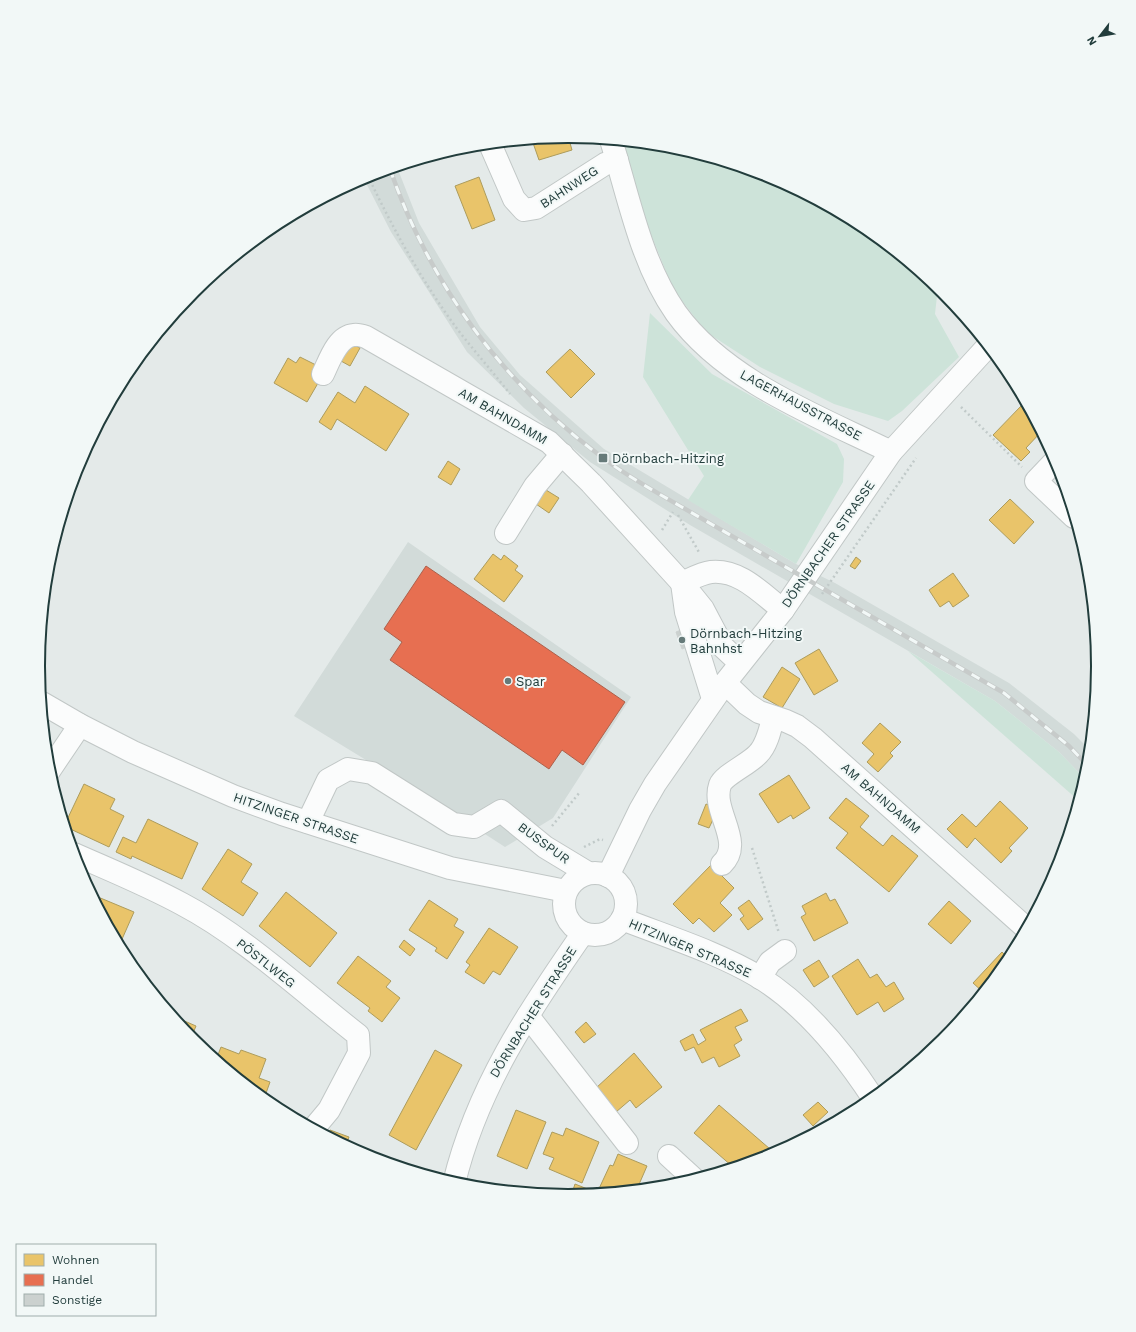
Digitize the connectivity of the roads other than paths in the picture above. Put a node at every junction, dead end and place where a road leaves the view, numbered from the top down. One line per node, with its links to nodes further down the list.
1 (492, 148): 2 (street, BAHNWEG)
2 (614, 150): 5 (street, LAGERHAUSSTRASSE)
3 (984, 350): 5 (street, DÖRNBACHER STRASSE)
4 (323, 374): 6 (street, AM BAHNDAMM)
5 (891, 452): 11 (street, DÖRNBACHER STRASSE)
6 (562, 454): 9 (street); 10 (street, AM BAHNDAMM)
7 (1051, 465): 8 (street)
8 (1067, 510)
9 (506, 533)
10 (682, 583): 11 (street); 12 (street, AM BAHNDAMM); 13 (street)
11 (783, 610): 12 (street, DÖRNBACHER STRASSE)
12 (740, 663): 13 (street, DÖRNBACHER STRASSE)
13 (719, 691): 15 (street, AM BAHNDAMM); 21 (street, DÖRNBACHER STRASSE)
14 (46, 706): 16 (street, HITZINGER STRASSE)
15 (774, 718): 20 (street); 24 (street, AM BAHNDAMM)
16 (80, 725): 17 (street); 18 (street, HITZINGER STRASSE)
17 (54, 763)
18 (308, 822): 21 (street, BUSSPUR); 22 (street, HITZINGER STRASSE)
19 (82, 858): 30 (street, PÖSTLWEG)
20 (722, 864)
21 (598, 875): 22 (street); 23 (street)
22 (566, 891): 25 (street)
23 (622, 919): 25 (street); 27 (street, HITZINGER STRASSE)
24 (1023, 925)
25 (583, 933): 28 (street, DÖRNBACHER STRASSE)
26 (785, 951): 27 (street)
27 (760, 978): 29 (street, HITZINGER STRASSE)
28 (528, 1016): 31 (street); 34 (street, DÖRNBACHER STRASSE)
29 (870, 1093)
30 (317, 1125)
31 (627, 1143)
32 (668, 1156): 33 (street)
33 (689, 1174)
34 (456, 1176)

